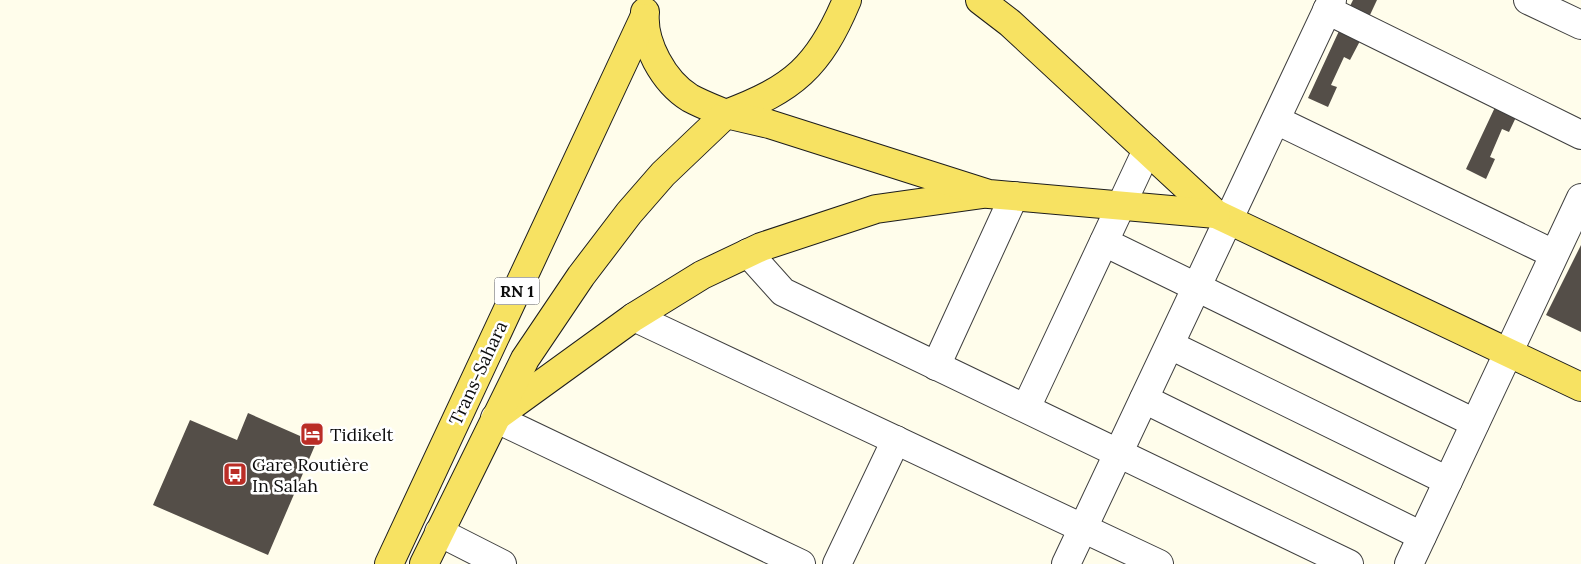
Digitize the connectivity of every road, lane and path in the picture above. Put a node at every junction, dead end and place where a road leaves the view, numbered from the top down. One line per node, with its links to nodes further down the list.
1 (847, 0): 8 (main road)
2 (980, 0): 6 (main road)
3 (1528, 0): 7 (street)
4 (1330, 5): 9 (street); 10 (street)
5 (645, 9): 8 (main road); 35 (main road, Trans-Sahara / RN 1)
6 (1005, 12): 11 (main road)
7 (1581, 25)
8 (726, 114): 12 (main road); 27 (main road, Trans-Sahara / RN 1)
9 (1276, 120): 15 (street); 18 (street)
10 (1581, 135)
11 (1147, 150): 14 (street); 15 (main road)
12 (1002, 195): 14 (main road); 17 (main road); 23 (street)
13 (1581, 198): 18 (street)
14 (1121, 206): 15 (main road); 16 (street)
15 (1222, 217): 19 (street); 22 (main road)
16 (1104, 242): 19 (street); 26 (street)
17 (748, 253): 20 (main road); 23 (street)
18 (1554, 254): 22 (street)
19 (1197, 287): 21 (street); 28 (street)
20 (634, 317): 27 (main road); 29 (street)
21 (1170, 345): 25 (street); 31 (street)
22 (1508, 353): 24 (main road); 28 (street)
23 (936, 366): 26 (street)
24 (1581, 388)
25 (1144, 399): 30 (street); 34 (street)
26 (1026, 408): 30 (street)
27 (495, 418): 33 (main road, Trans-Sahara / RN 1); 38 (street)
28 (1475, 423): 31 (street)
29 (896, 440): 32 (street); 39 (street)
30 (1119, 453): 32 (street); 42 (street)
31 (1448, 481): 34 (street)
32 (1083, 528): 40 (street); 41 (street)
33 (439, 532): 36 (main road, Trans-Sahara / RN 1); 37 (street)
34 (1422, 536): 43 (street)
35 (389, 564)
36 (424, 564)
37 (502, 564)
38 (801, 564)
39 (837, 564)
40 (1066, 564)
41 (1160, 564)
42 (1349, 564)
43 (1409, 564)

